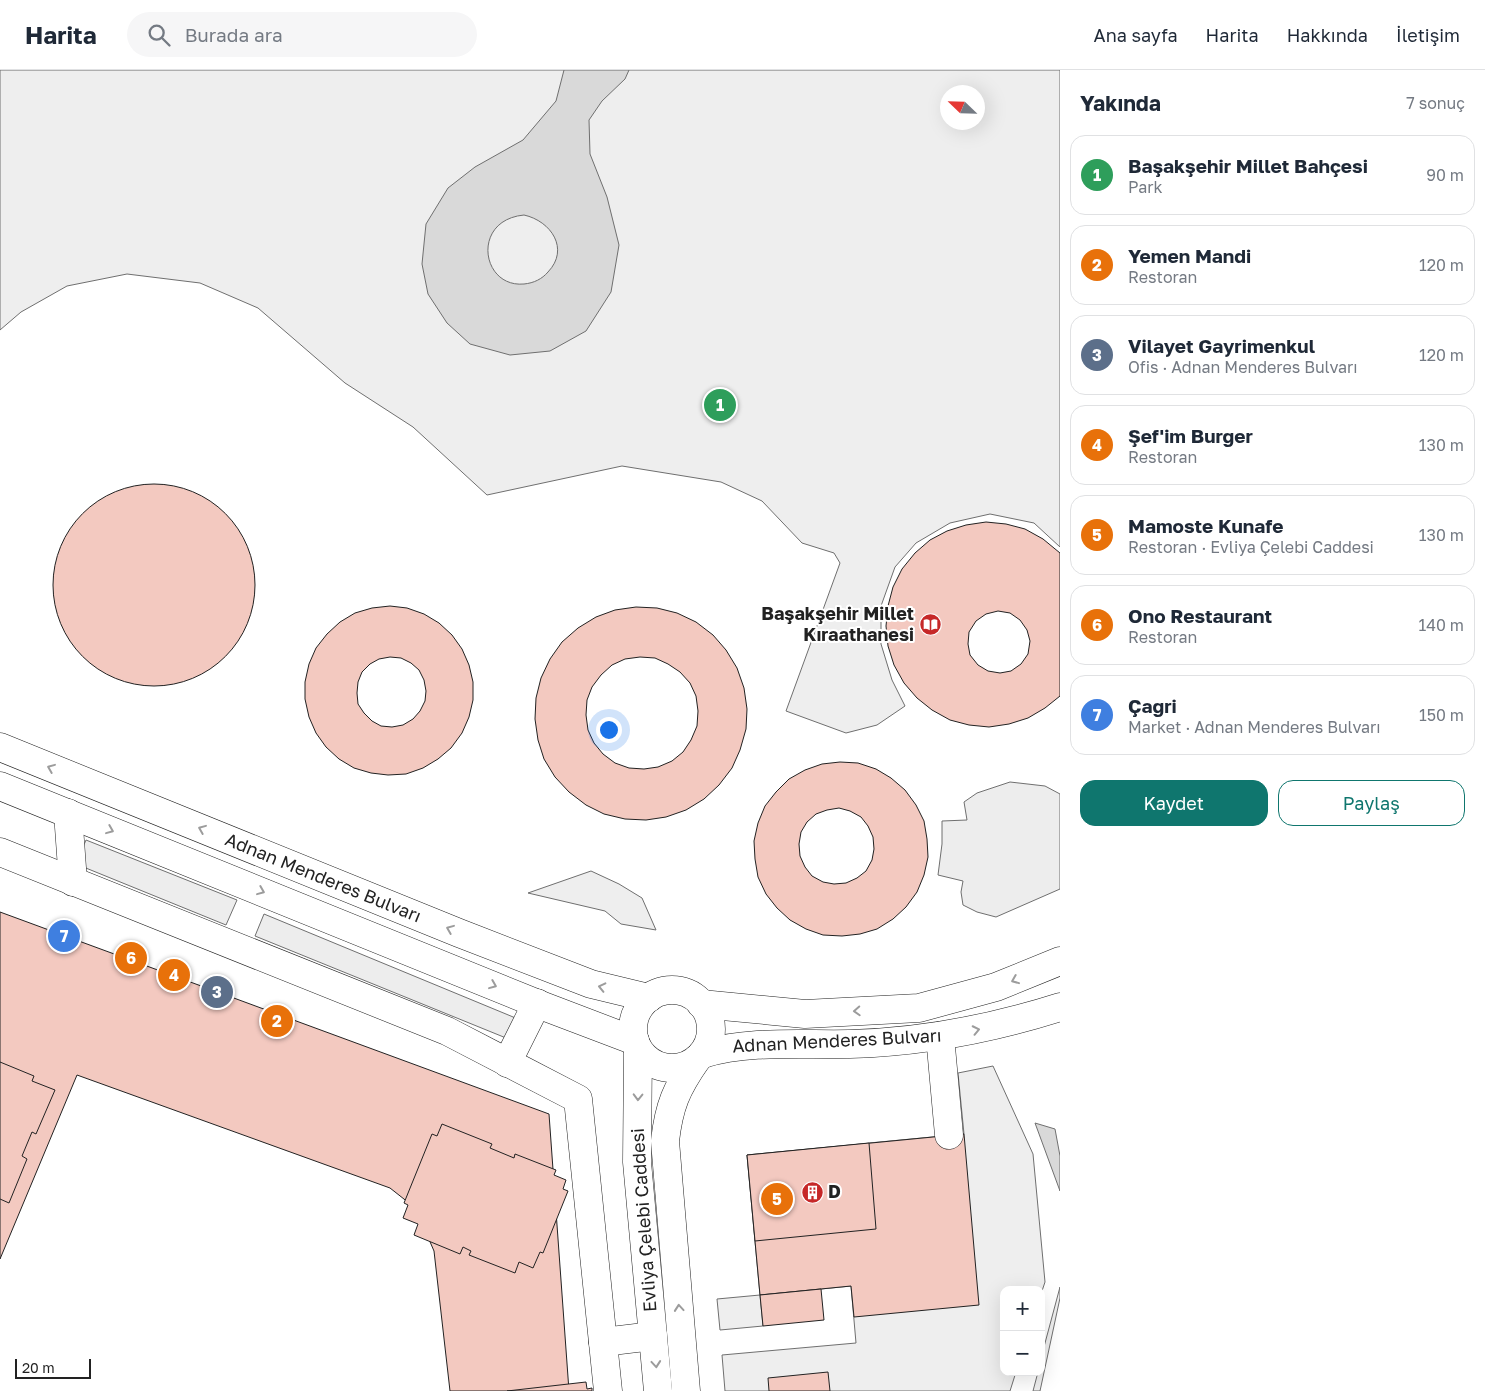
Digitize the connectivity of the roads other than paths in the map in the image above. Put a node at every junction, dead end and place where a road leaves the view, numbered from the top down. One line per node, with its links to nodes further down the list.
1 (0, 747): 7 (main road, Adnan Menderes Bulvarı, one-way to 1)
2 (0, 786): 3 (main road, Adnan Menderes Bulvarı)
3 (68, 813): 5 (main road); 8 (main road, Adnan Menderes Bulvarı, one-way to 8)
4 (0, 852): 5 (main road)
5 (73, 882): 14 (main road)
6 (1060, 961): 9 (main road, one-way to 9)
7 (649, 998): 9 (main road); 12 (main road)
8 (537, 1003): 12 (main road, Adnan Menderes Bulvarı); 14 (main road)
9 (701, 1004): 13 (main road)
10 (1060, 1007): 11 (main road, Adnan Menderes Bulvarı, one-way to 10)
11 (940, 1036): 13 (main road, Adnan Menderes Bulvarı); 15 (main road)
12 (637, 1045): 13 (main road); 16 (main road, Evliya Çelebi Caddesi, one-way to 16)
13 (699, 1057): 20 (main road, Evliya Çelebi Caddesi, one-way to 13)
14 (507, 1062): 17 (main road)
15 (949, 1136)
16 (653, 1336): 17 (main road); 19 (main road, Evliya Çelebi Caddesi, one-way to 19)
17 (603, 1342): 18 (main road)
18 (608, 1391)
19 (658, 1391)
20 (686, 1391)

